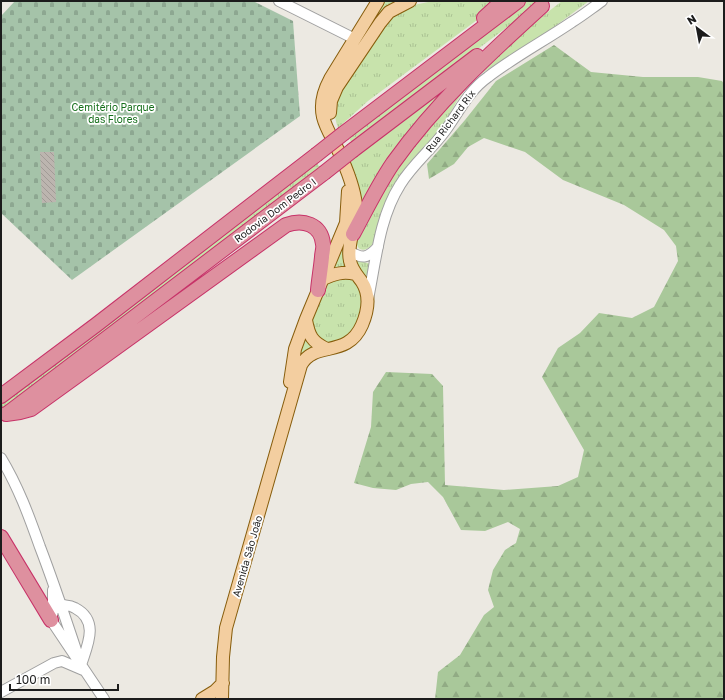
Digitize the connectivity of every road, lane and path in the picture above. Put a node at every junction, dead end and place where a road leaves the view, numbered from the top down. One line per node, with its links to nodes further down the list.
1 (279, 1): 8 (street)
2 (378, 1): 8 (main road)
3 (410, 1): 10 (main road)
4 (500, 1): 9 (highway)
5 (518, 1): 9 (highway, Rodovia Dom Pedro I)
6 (602, 1): 13 (street, Rua Richard Rix)
7 (545, 4): 12 (highway); 22 (highway, Rodovia Dom Pedro I, bridge)
8 (355, 38): 10 (main road)
9 (374, 110): 20 (highway, Rodovia Dom Pedro I, bridge)
10 (339, 151): 11 (main road)
11 (346, 168): 12 (main road); 16 (main road)
12 (353, 234): 14 (main road)
13 (378, 247): 14 (street); 17 (street, Rua Richard Rix)
14 (349, 250): 15 (main road)
15 (355, 274): 16 (main road); 17 (main road)
16 (320, 285): 18 (main road); 22 (highway)
17 (368, 299): 19 (main road)
18 (306, 319): 19 (main road); 21 (main road)
19 (327, 349): 21 (main road)
20 (1, 396)
21 (286, 414): 29 (main road, Avenida São João)
22 (4, 416)
23 (1, 458): 25 (street)
24 (1, 537): 27 (highway)
25 (52, 578): 26 (street); 27 (street)
26 (62, 605): 27 (street); 28 (street); 28 (street)
27 (52, 616): 28 (street)
28 (83, 668): 30 (street); 32 (street)
29 (223, 682): 33 (main road); 34 (main road, Avenida São João)
30 (1, 692): 31 (street)
31 (6, 699)
32 (104, 699)
33 (202, 699)
34 (222, 699)

